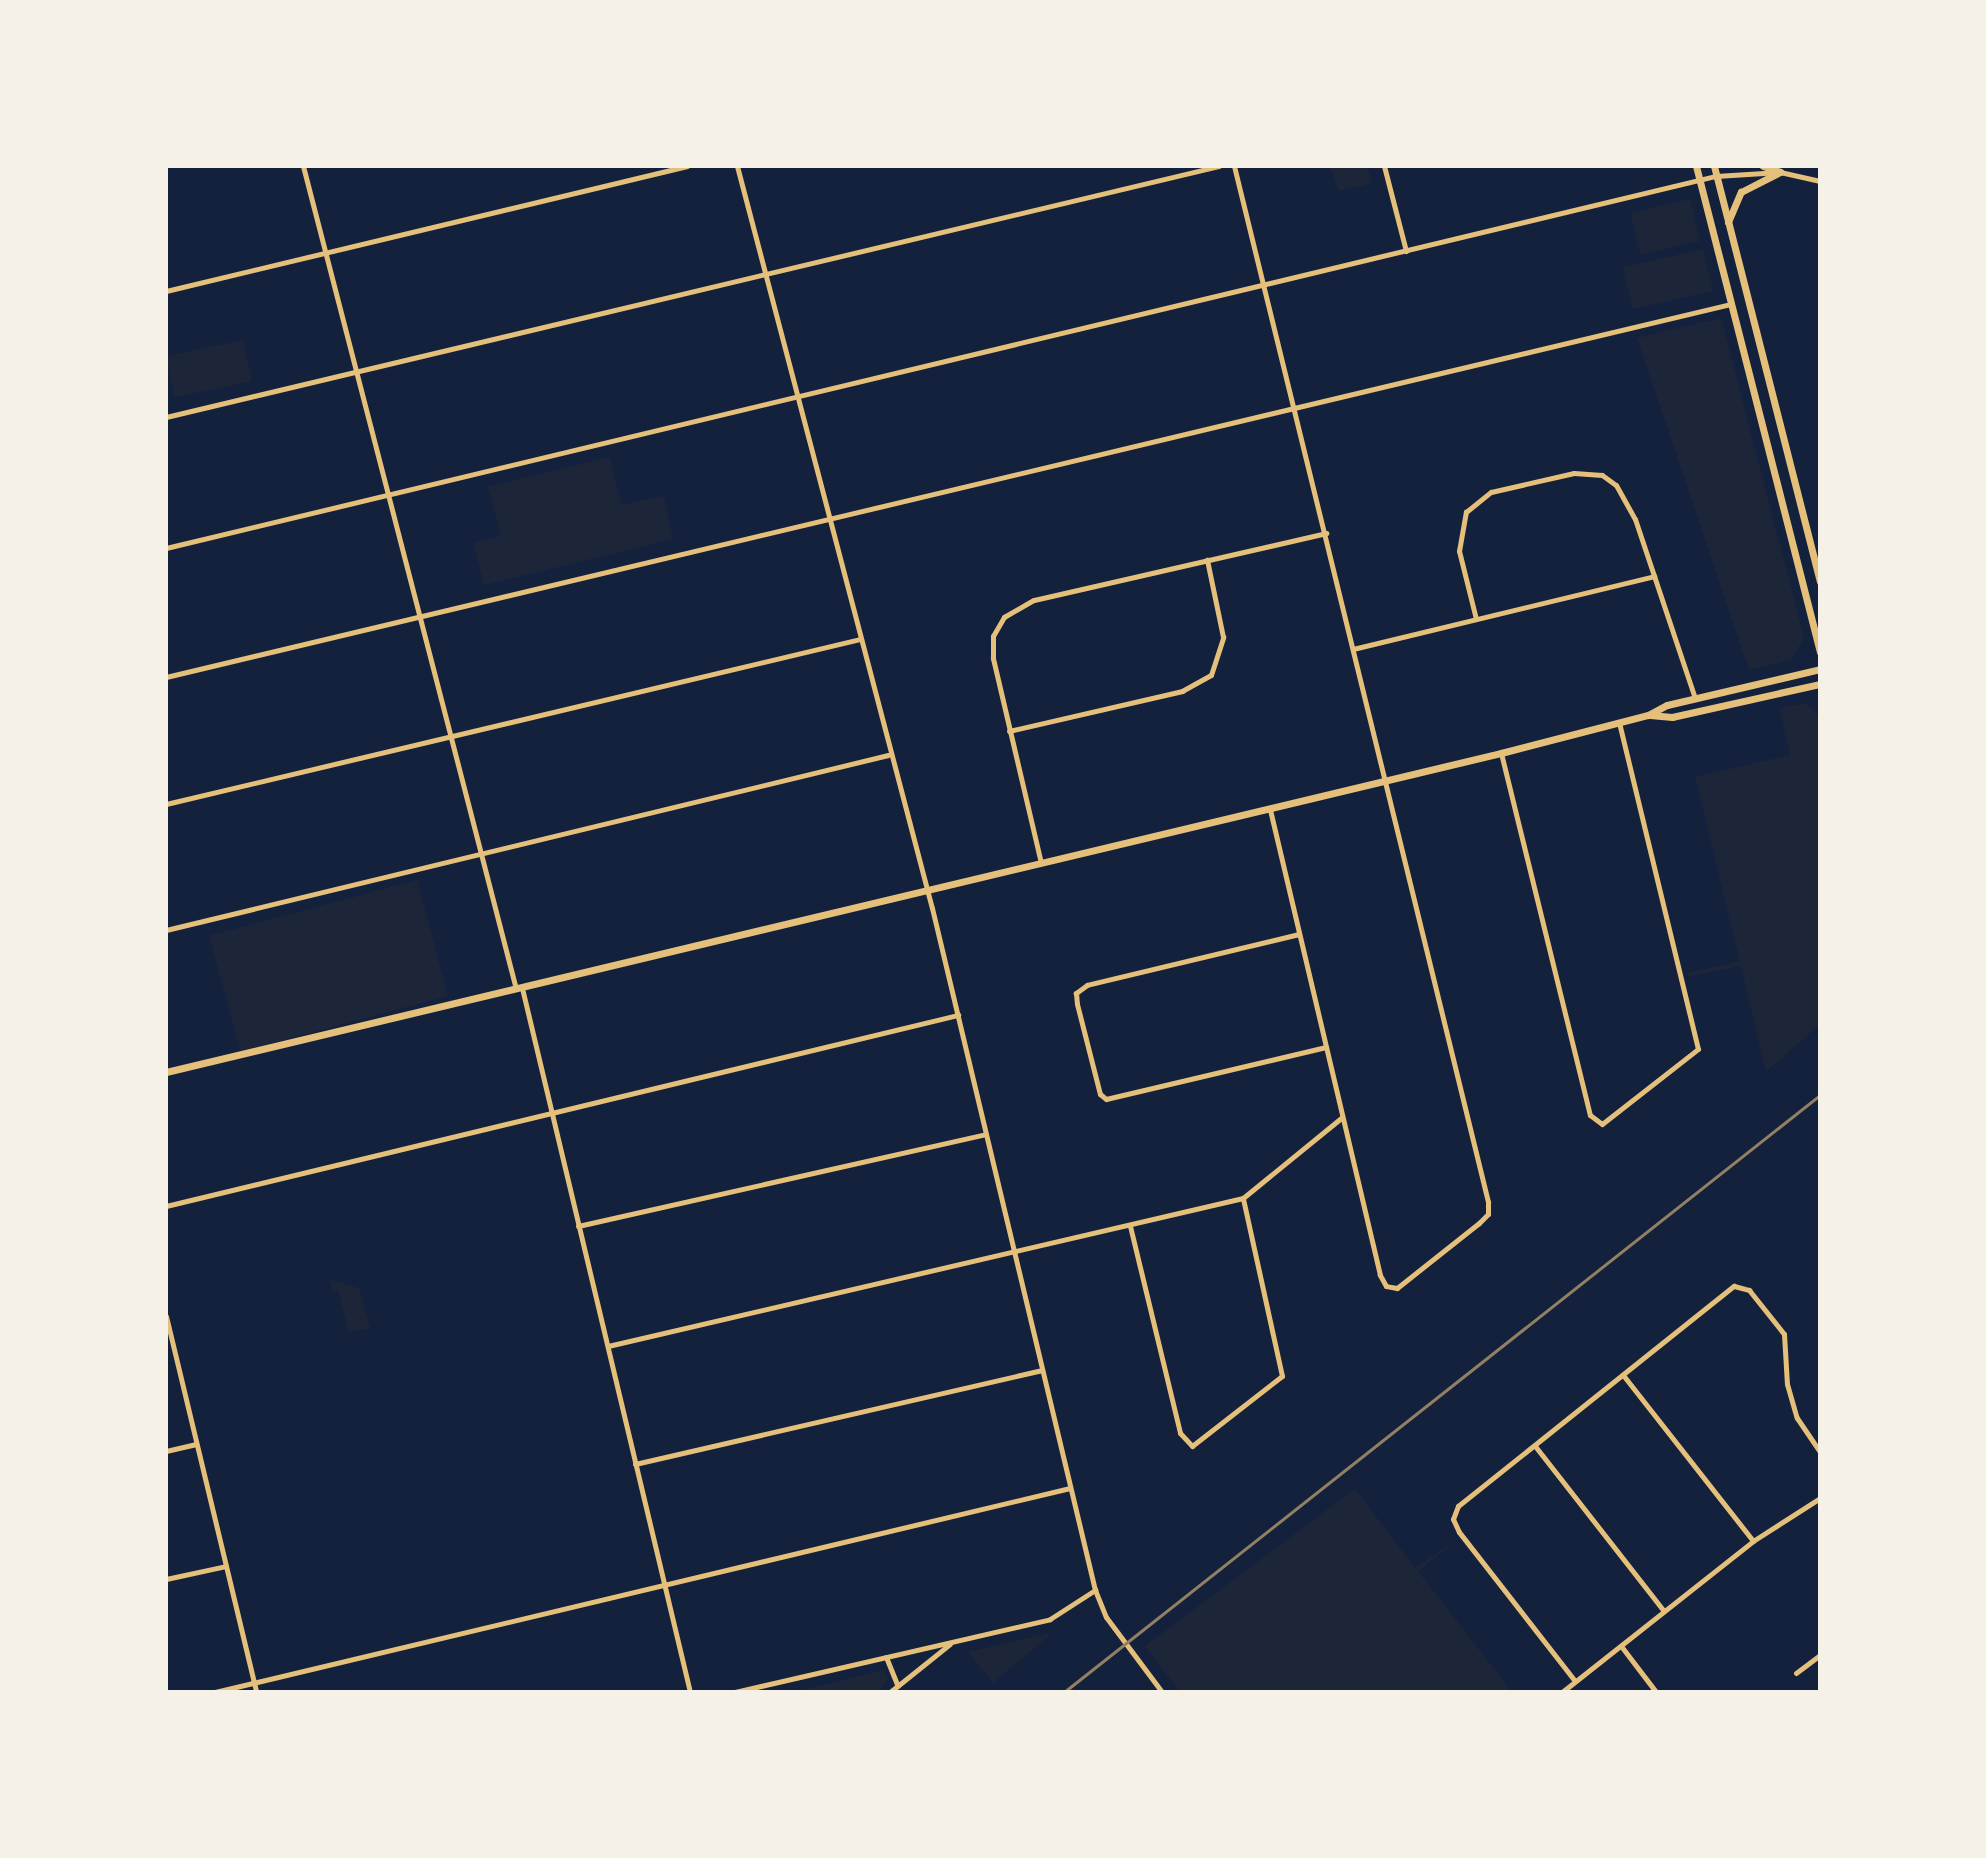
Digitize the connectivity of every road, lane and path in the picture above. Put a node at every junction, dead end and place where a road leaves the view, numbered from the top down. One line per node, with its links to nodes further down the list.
1 (303, 166): 16 (street)
2 (687, 166): 16 (street)
3 (737, 166): 17 (street)
4 (1219, 166): 17 (street)
5 (1234, 166): 18 (street)
6 (1384, 166): 15 (street)
7 (1696, 166): 12 (street)
8 (1714, 166): 11 (street)
9 (1763, 166): 10 (street)
10 (1780, 172): 11 (street); 13 (street); 14 (street)
11 (1716, 176): 12 (street); 14 (street)
12 (1700, 181): 15 (street); 20 (street)
13 (1820, 181)
14 (1727, 227): 31 (street)
15 (1406, 251): 18 (street)
16 (326, 253): 19 (street); 21 (street)
17 (765, 275): 21 (street); 22 (street)
18 (1265, 286): 22 (street); 23 (street)
19 (166, 291)
20 (1730, 304): 23 (street); 36 (street)
21 (356, 372): 24 (street); 25 (street)
22 (797, 397): 25 (street); 26 (street)
23 (1297, 408): 26 (street); 27 (street)
24 (166, 417)
25 (388, 494): 28 (street); 32 (street)
26 (829, 518): 32 (street); 34 (street)
27 (1326, 533): 29 (street); 35 (street)
28 (166, 548)
29 (1207, 560): 43 (street); 43 (street)
30 (1654, 576): 33 (street); 33 (street); 40 (street)
31 (1820, 582)
32 (420, 616): 38 (street); 44 (street)
33 (1476, 619): 35 (street)
34 (860, 639): 44 (street); 46 (street)
35 (1353, 649): 47 (street)
36 (1820, 652)
37 (1820, 669): 40 (street)
38 (166, 677)
39 (1820, 684): 41 (street)
40 (1695, 698): 41 (street)
41 (1648, 715): 42 (street)
42 (1619, 723): 45 (street); 45 (street)
43 (1009, 731): 51 (street)
44 (451, 736): 48 (street); 50 (street)
45 (1501, 753): 47 (street)
46 (888, 755): 50 (street); 52 (street)
47 (1385, 780): 49 (street); 60 (street)
48 (166, 804)
49 (1270, 808): 51 (street); 54 (street)
50 (483, 855): 53 (street); 55 (street)
51 (1041, 863): 52 (street)
52 (926, 890): 55 (street); 56 (street)
53 (166, 930)
54 (1299, 934): 57 (street); 57 (street)
55 (519, 988): 58 (street); 59 (street)
56 (958, 1015): 59 (street); 61 (street)
57 (1326, 1047): 60 (street)
58 (166, 1072)
59 (551, 1112): 63 (street); 65 (street)
60 (1341, 1118): 62 (street)
61 (986, 1134): 65 (street); 66 (street)
62 (1243, 1198): 64 (street); 64 (street)
63 (166, 1206)
64 (1130, 1225): 66 (street)
65 (578, 1226): 69 (street)
66 (1014, 1252): 69 (street); 70 (street)
67 (166, 1316): 68 (street)
68 (168, 1331): 72 (street)
69 (608, 1346): 76 (street)
70 (1042, 1370): 76 (street); 77 (street)
71 (1623, 1375): 73 (street); 75 (street); 79 (street)
72 (196, 1444): 74 (street); 80 (street)
73 (1535, 1446): 84 (street); 90 (street)
74 (166, 1451)
75 (1820, 1452)
76 (635, 1464): 82 (street)
77 (1070, 1488): 82 (street); 83 (street)
78 (1820, 1499): 79 (street)
79 (1753, 1541): 84 (street)
80 (226, 1566): 81 (street); 91 (street)
81 (166, 1579)
82 (663, 1583): 91 (street); 96 (street)
83 (1095, 1590): 85 (street); 99 (street)
84 (1664, 1611): 86 (street)
85 (953, 1641): 88 (street); 92 (street)
86 (1621, 1646): 90 (street); 101 (street)
87 (1820, 1655): 89 (street)
88 (886, 1657): 92 (street); 93 (street)
89 (1796, 1673)
90 (1575, 1681): 100 (street)
91 (254, 1683): 94 (street); 95 (street)
92 (898, 1686): 98 (street)
93 (757, 1690): 97 (street)
94 (215, 1692)
95 (256, 1692)
96 (690, 1692)
97 (735, 1692)
98 (890, 1692)
99 (1162, 1692)
100 (1562, 1692)
101 (1656, 1692)

